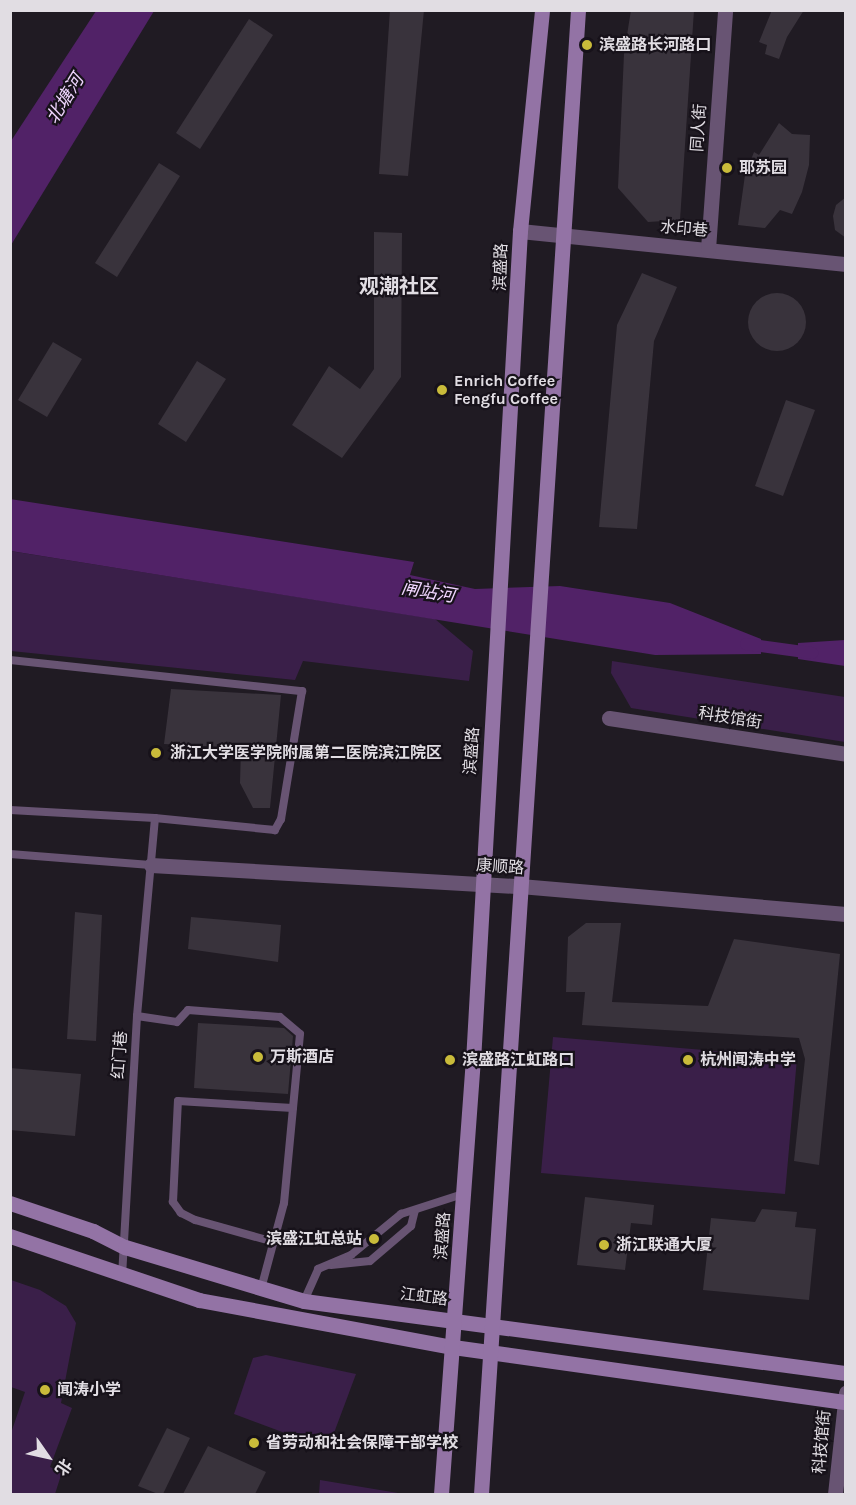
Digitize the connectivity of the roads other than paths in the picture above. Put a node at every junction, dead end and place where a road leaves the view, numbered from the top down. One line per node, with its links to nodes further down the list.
1 (542, 10): 4 (main road, 滨盛路)
2 (578, 10): 5 (main road)
3 (725, 10): 6 (street, 同人街)
4 (520, 231): 5 (street, 水印巷); 15 (main road, 滨盛路)
5 (563, 236): 6 (street, 水印巷); 16 (main road)
6 (708, 249): 7 (street, 水印巷)
7 (846, 264)
8 (10, 660): 12 (lane)
9 (609, 718): 10 (street, 科技馆街)
10 (846, 754)
11 (10, 810): 12 (lane)
12 (155, 818): 14 (lane, 红门巷)
13 (10, 854): 14 (lane)
14 (151, 865): 15 (street, 康顺路); 18 (lane, 红门巷)
15 (480, 884): 16 (street, 康顺路); 20 (main road, 滨盛路)
16 (520, 886): 17 (street, 康顺路); 31 (main road)
17 (846, 914)
18 (137, 1016): 19 (lane); 25 (lane, 红门巷)
19 (293, 1108): 24 (lane); 24 (lane)
20 (464, 1193): 22 (lane); 30 (main road, 滨盛路)
21 (10, 1203): 25 (main road, 江虹路)
22 (415, 1210): 26 (lane); 26 (lane)
23 (10, 1236): 27 (main road)
24 (274, 1242): 28 (lane)
25 (124, 1247): 27 (lane, 红门巷); 28 (main road, 江虹路)
26 (323, 1265): 29 (lane)
27 (122, 1275): 32 (main road)
28 (261, 1290): 29 (main road, 江虹路)
29 (304, 1301): 30 (main road, 江虹路)
30 (456, 1320): 31 (main road, 江虹路); 32 (main road, 滨盛路)
31 (495, 1325): 33 (main road); 34 (main road, 江虹路)
32 (453, 1347): 33 (main road); 36 (main road, 滨盛路)
33 (492, 1353): 35 (main road); 37 (main road)
34 (846, 1373)
35 (845, 1399): 38 (street, 科技馆街)
36 (441, 1494)
37 (481, 1494)
38 (836, 1494)

